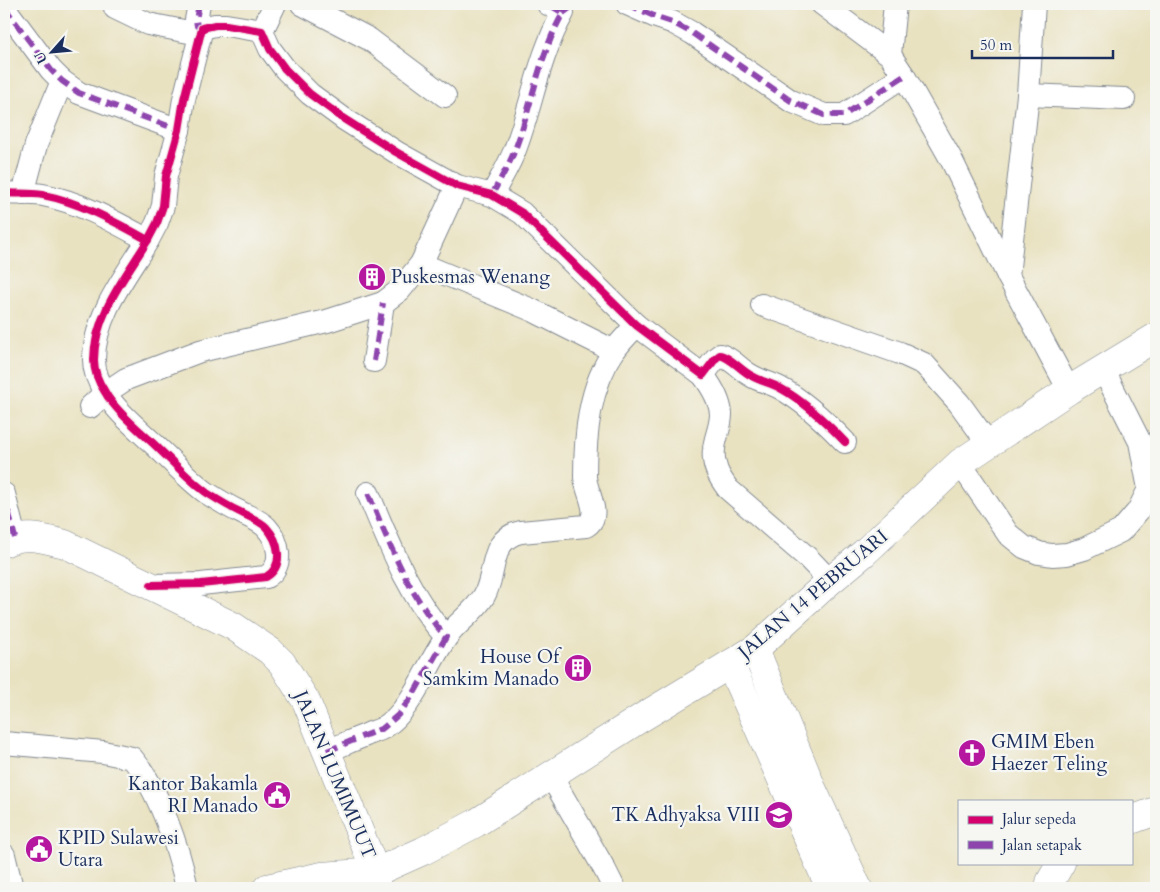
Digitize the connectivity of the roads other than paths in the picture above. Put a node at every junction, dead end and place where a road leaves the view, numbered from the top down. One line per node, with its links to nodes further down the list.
1 (199, 4): 12 (street)
2 (275, 4): 13 (street)
3 (302, 4): 18 (street)
4 (627, 4): 11 (street)
5 (822, 4): 14 (street)
6 (895, 4): 14 (street)
7 (1034, 4): 17 (street)
8 (4, 6): 16 (street)
9 (562, 7): 23 (street)
10 (115, 8): 12 (street)
11 (657, 10): 15 (street)
12 (200, 31): 13 (street); 20 (street)
13 (262, 32): 21 (street)
14 (890, 55): 15 (street)
15 (904, 76): 26 (street)
16 (62, 81): 20 (street); 22 (street)
17 (1028, 95): 19 (street); 26 (street)
18 (445, 96)
19 (1124, 99)
20 (179, 130): 24 (street)
21 (457, 186): 23 (street); 25 (street)
22 (14, 194): 24 (street)
23 (492, 195): 29 (street)
24 (148, 240): 36 (street)
25 (421, 264): 27 (street); 31 (street)
26 (1008, 276): 35 (street)
27 (383, 303): 32 (street); 36 (street)
28 (762, 305): 38 (street)
29 (636, 325): 31 (street); 34 (street)
30 (1156, 337): 33 (street, JALAN 14 PEBRUARI)
31 (614, 351): 46 (street)
32 (374, 361)
33 (1102, 368): 35 (street, JALAN 14 PEBRUARI); 40 (street)
34 (703, 376): 37 (street); 44 (street)
35 (1069, 390): 38 (street, JALAN 14 PEBRUARI)
36 (98, 400): 45 (street)
37 (844, 442)
38 (988, 443): 39 (street, JALAN 14 PEBRUARI)
39 (960, 463): 40 (street); 44 (street, JALAN 14 PEBRUARI)
40 (1153, 488)
41 (368, 493): 46 (street)
42 (4, 494): 43 (street)
43 (9, 540): 45 (street, JALAN LUMIMUUT)
44 (830, 580): 47 (street, JALAN 14 PEBRUARI)
45 (151, 585): 50 (street, JALAN LUMIMUUT)
46 (446, 637): 50 (street)
47 (756, 648): 48 (street, JALAN 14 PEBRUARI); 52 (street)
48 (730, 664): 51 (street, JALAN 14 PEBRUARI); 52 (street)
49 (4, 742): 59 (street)
50 (327, 751): 57 (street, JALAN LUMIMUUT)
51 (551, 776): 57 (street, JALAN 14 PEBRUARI); 61 (street)
52 (801, 793): 62 (street); 63 (street)
53 (1156, 811): 54 (street)
54 (1132, 820)
55 (4, 855): 58 (street)
56 (1060, 864): 64 (street)
57 (376, 880): 60 (street, JALAN 14 PEBRUARI)
58 (12, 888)
59 (188, 888)
60 (267, 888)
61 (614, 888)
62 (830, 888)
63 (858, 888)
64 (1050, 888)

